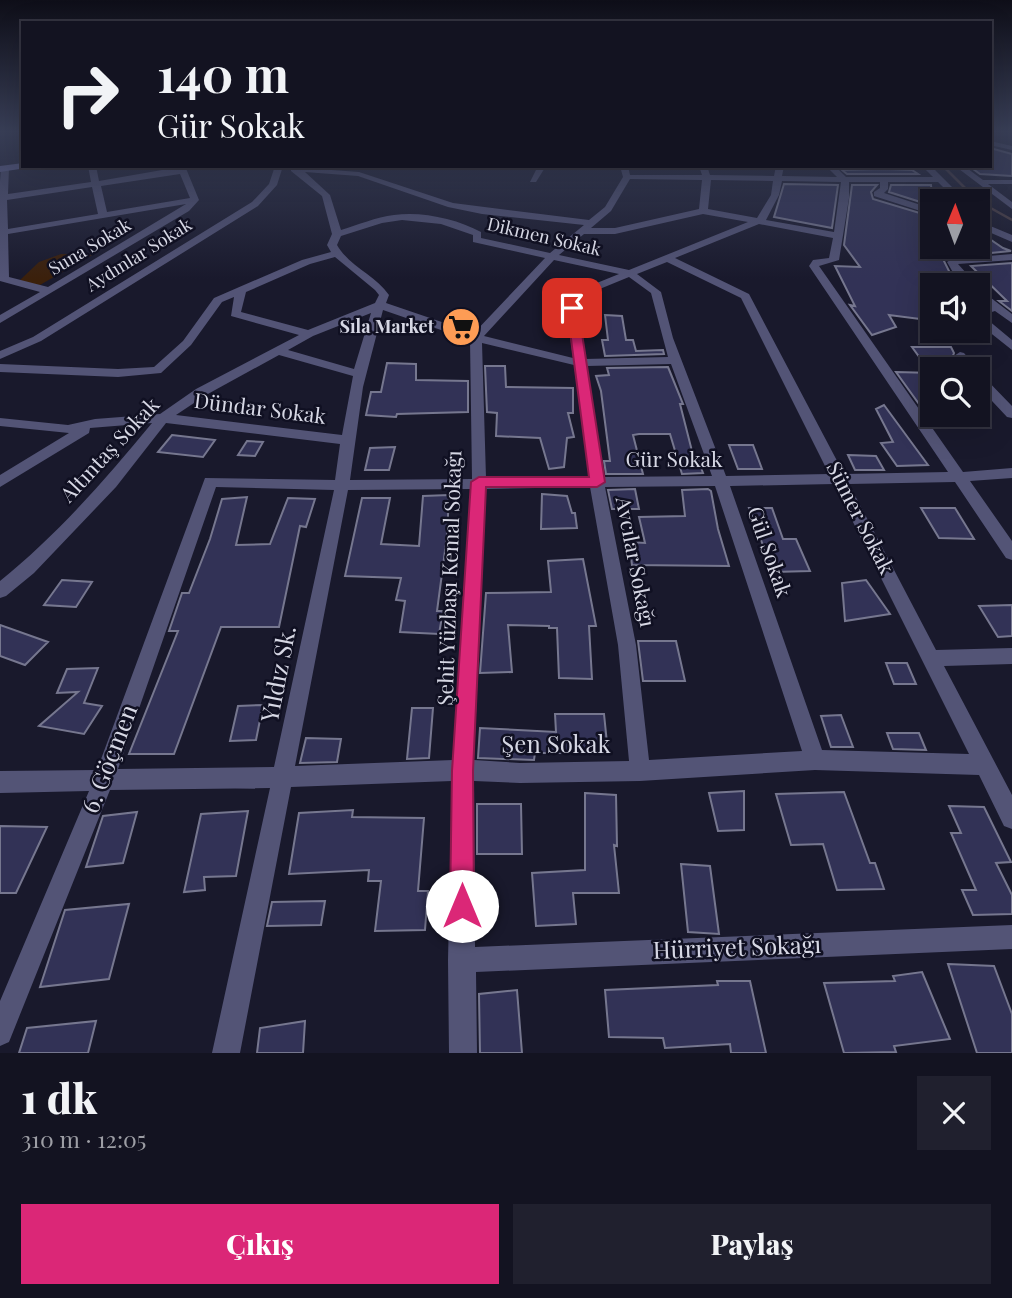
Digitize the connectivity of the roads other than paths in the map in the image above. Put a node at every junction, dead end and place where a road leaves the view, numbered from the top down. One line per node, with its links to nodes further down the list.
1 (112, 181): 15 (street)
2 (187, 181): 18 (street)
3 (274, 181): 50 (street, Aydınlar Sokak)
4 (310, 181): 28 (street)
5 (380, 181): 24 (street)
6 (625, 181): 24 (street)
7 (707, 181): 21 (street)
8 (778, 181): 23 (street)
9 (845, 181): 29 (street)
10 (884, 181): 20 (street)
11 (978, 181): 19 (street)
12 (984, 181): 14 (street)
13 (1012, 182): 14 (street)
14 (991, 183): 16 (street)
15 (95, 184): 17 (street); 22 (street)
16 (1012, 194)
17 (1, 198): 27 (street)
18 (195, 200): 22 (street); 38 (street, Suna Sokak)
19 (1012, 206)
20 (920, 208)
21 (703, 211): 23 (street); 26 (street)
22 (103, 215): 27 (street)
23 (761, 220): 29 (street); 34 (street, Avcılar Sokağı)
24 (593, 223): 26 (street)
25 (990, 228): 30 (street)
26 (582, 231): 32 (street)
27 (1, 233): 38 (street)
28 (337, 234): 31 (street); 32 (street, Dikmen Sokak)
29 (839, 236): 62 (street)
30 (1007, 236)
31 (335, 254): 37 (street); 40 (street)
32 (552, 256): 35 (street, Dikmen Sokak); 47 (street)
33 (1012, 257): 36 (street)
34 (667, 258): 35 (street, Avcılar Sokağı); 63 (street, Sümer Sokak)
35 (629, 272): 51 (street, Gül Sokak); 52 (street, Avcılar Sokağı)
36 (958, 273)
37 (241, 289): 46 (street); 53 (street)
38 (50, 291): 43 (street, Suna Sokak)
39 (990, 301): 41 (street)
40 (380, 305): 46 (street, Altıntaş Sokak); 47 (street); 54 (street, Yıldız Sk.)
41 (997, 307): 42 (street); 44 (street)
42 (990, 308)
43 (0, 320)
44 (1012, 320)
45 (990, 326): 48 (street)
46 (309, 334): 49 (street, Altıntaş Sokak)
47 (476, 338): 52 (street); 67 (street, Şehit Yüzbaşı Kemal Sokağı)
48 (1012, 346)
49 (279, 351): 54 (street); 57 (street, Altıntaş Sokak)
50 (0, 355)
51 (677, 360): 52 (street); 64 (street, Gül Sokak)
52 (579, 363): 68 (street, Avcılar Sokağı)
53 (0, 368)
54 (361, 375): 60 (street, Yıldız Sk.)
55 (990, 391): 56 (street)
56 (1012, 414)
57 (163, 418): 59 (street, Dündar Sokak); 60 (street, Dündar Sokak); 71 (street, Altıntaş Sokak)
58 (0, 422): 59 (street, Dündar Sokak)
59 (95, 423): 65 (street)
60 (347, 440): 69 (street, Yıldız Sk.)
61 (1012, 473): 62 (street, Gür Sokak)
62 (961, 477): 63 (street, Gür Sokak); 70 (street)
63 (840, 478): 64 (street, Gür Sokak); 73 (street, Sümer Sokak)
64 (721, 481): 68 (street, Gür Sokak); 74 (street, Gül Sokak)
65 (0, 482)
66 (210, 482): 69 (street, Gür Sokak); 80 (street, 6. Göçmen)
67 (479, 482): 68 (street, Gür Sokak); 69 (street, Gür Sokak); 76 (street, Şehit Yüzbaşı Kemal Sokağı)
68 (597, 482): 77 (street, Avcılar Sokağı)
69 (342, 485): 78 (street, Yıldız Sk.)
70 (1012, 554)
71 (0, 591)
72 (1012, 656): 73 (street)
73 (931, 658): 75 (street, Sümer Sokak)
74 (815, 760): 75 (street, Şen Sokak); 77 (street, Şen Sokak)
75 (985, 765): 81 (street, Sümer Sokak)
76 (463, 771): 77 (street, Şen Sokak); 78 (street, Şen Sokak); 83 (street, Şehit Yüzbaşı Kemal Sokağı)
77 (640, 771)
78 (283, 776): 80 (street, Şen Sokak); 85 (street, Yıldız Sk.)
79 (0, 782): 80 (street, Şen Sokak)
80 (103, 782): 84 (street, 6. Göçmen)
81 (1012, 818)
82 (1012, 937): 83 (street, Hürriyet Sokağı)
83 (461, 960): 86 (street, Şehit Yüzbaşı Kemal Sokağı)
84 (0, 1033)
85 (226, 1053)
86 (463, 1053)

